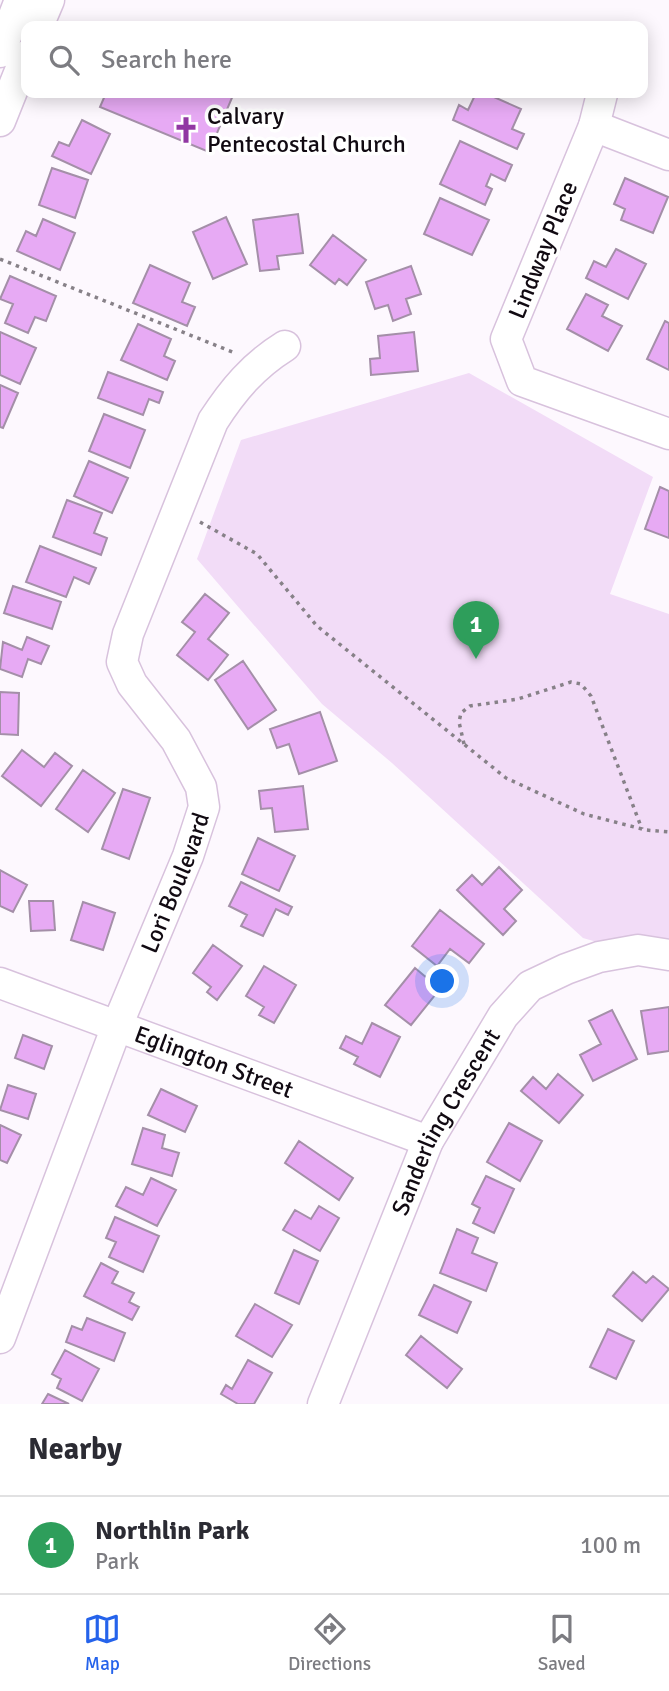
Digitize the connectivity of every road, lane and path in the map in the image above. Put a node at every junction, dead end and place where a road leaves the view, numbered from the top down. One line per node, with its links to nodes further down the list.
1 (20, 0): 4 (street)
2 (49, 0): 3 (street)
3 (40, 21)
4 (0, 52)
5 (21, 68): 7 (street)
6 (601, 98): 8 (street, Lindway Place)
7 (0, 121)
8 (594, 126): 9 (street); 13 (street, Lindway Place)
9 (669, 155)
10 (0, 259): 12 (path)
11 (285, 346): 12 (street, Lori Boulevard)
12 (259, 362): 20 (street, Lori Boulevard)
13 (669, 434)
14 (198, 521): 15 (path)
15 (464, 746): 16 (path); 16 (path)
16 (642, 829): 17 (path)
17 (669, 832)
18 (669, 955): 21 (street, Sanderling Crescent)
19 (0, 983): 20 (street, Eglington Street)
20 (117, 1026): 21 (street, Eglington Street); 22 (street, Lori Boulevard)
21 (428, 1141): 24 (street, Sanderling Crescent)
22 (6, 1306): 23 (street, Lori Boulevard)
23 (0, 1338)
24 (331, 1402)

